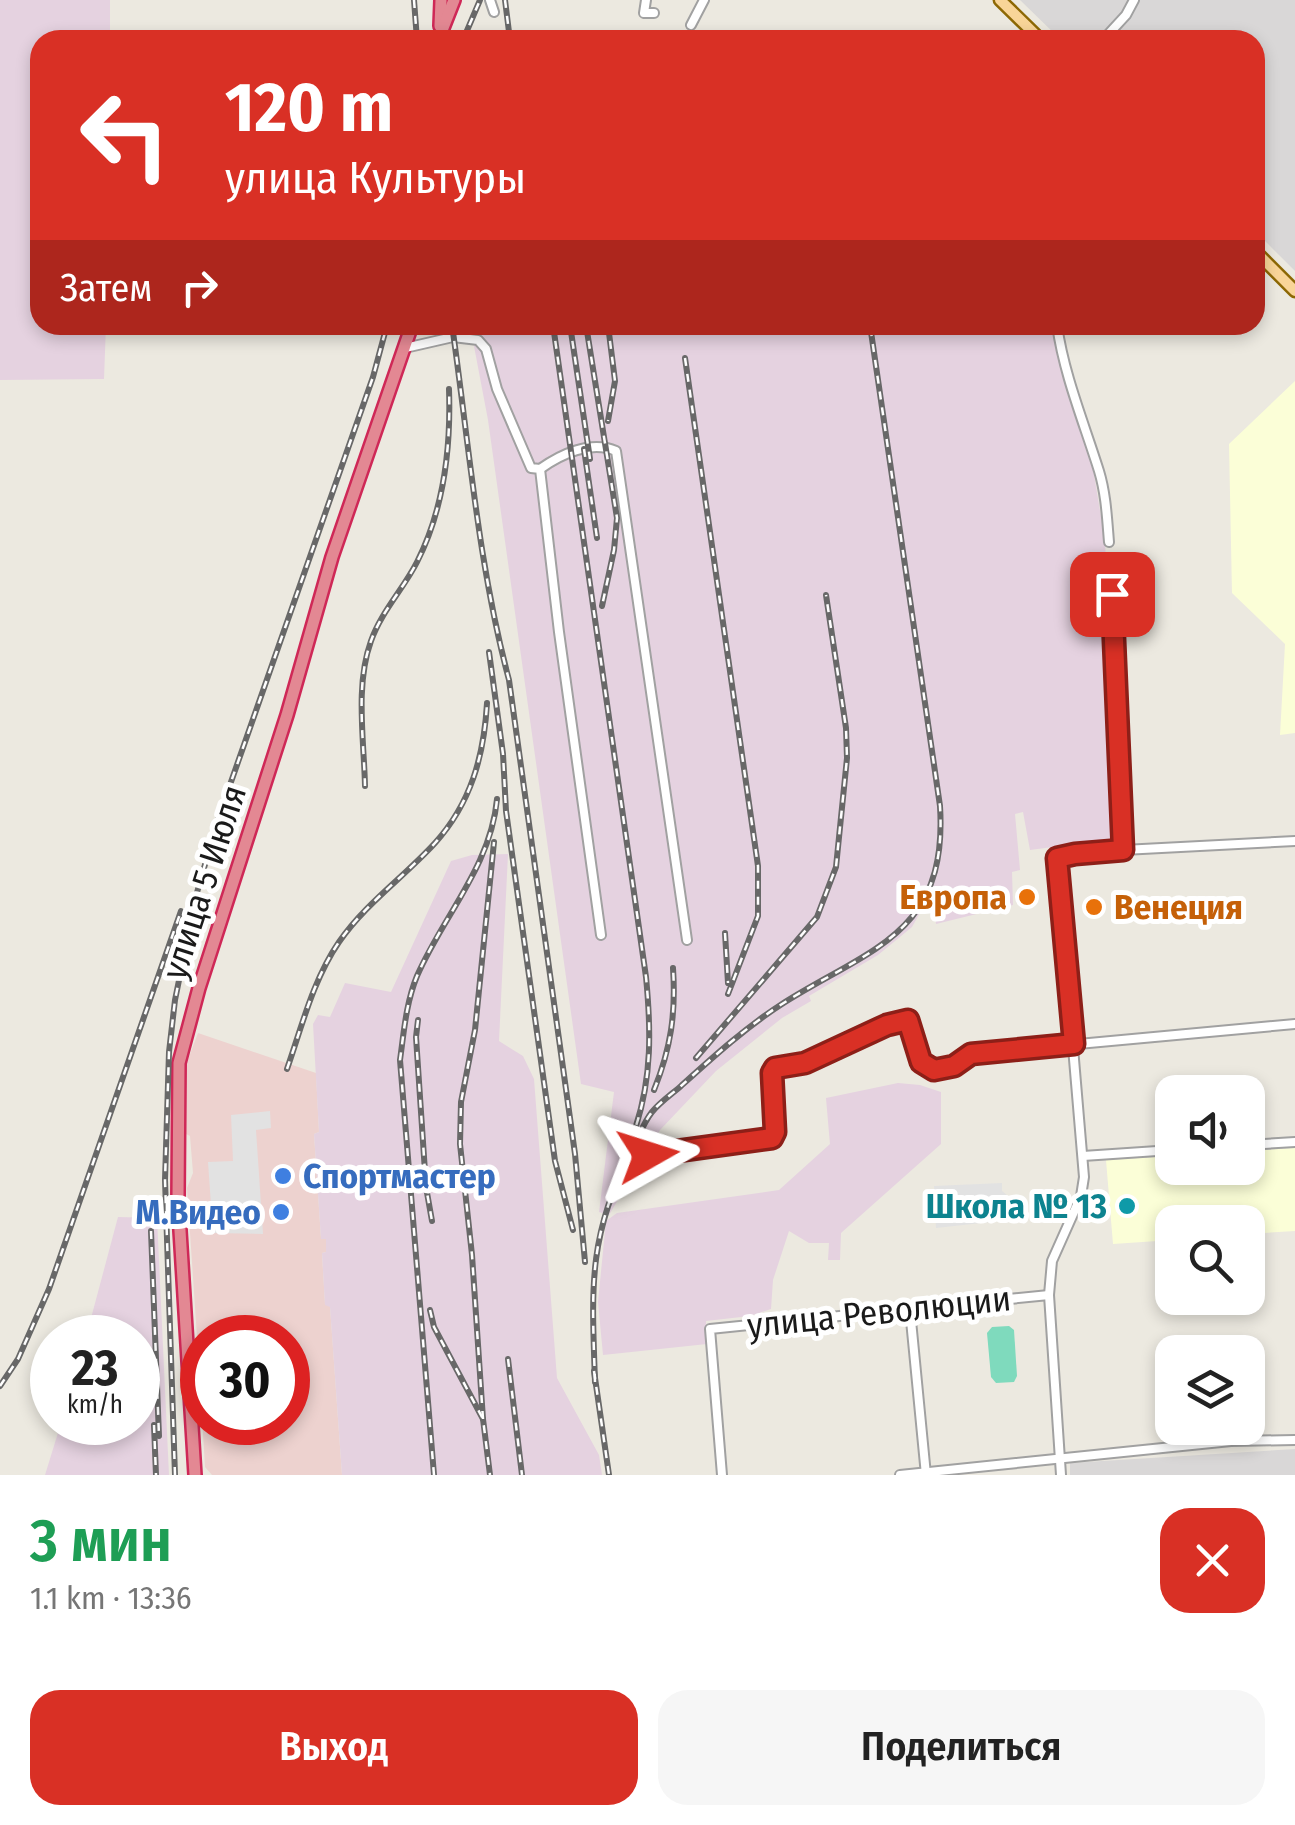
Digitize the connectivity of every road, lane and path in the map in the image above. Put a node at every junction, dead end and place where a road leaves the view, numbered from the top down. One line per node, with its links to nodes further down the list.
1 (441, 0): 11 (highway)
2 (454, 0): 12 (highway)
3 (490, 0): 8 (street)
4 (646, 0): 9 (street)
5 (704, 0): 10 (street)
6 (1000, 0): 13 (main road)
7 (1134, 0): 14 (street)
8 (494, 12)
9 (654, 13)
10 (691, 25)
11 (439, 30)
12 (442, 30)
13 (1031, 30)
14 (1112, 30)
15 (1265, 261): 16 (main road)
16 (1295, 291)
17 (409, 335): 19 (highway, улица 5 Июля)
18 (1059, 335): 21 (street)
19 (405, 348): 20 (street); 39 (highway, улица 5 Июля)
20 (540, 469): 25 (street); 26 (street)
21 (1109, 542)
22 (1112, 594): 24 (street)
23 (1295, 841): 24 (street)
24 (1123, 850): 28 (street)
25 (601, 935)
26 (687, 940)
27 (1295, 1024): 28 (street)
28 (1074, 1044): 32 (street); 33 (street)
29 (1295, 1142): 30 (street)
30 (1265, 1144)
31 (1155, 1151): 33 (street)
32 (648, 1155)
33 (1083, 1156): 34 (street)
34 (1048, 1294): 35 (street, улица Революции); 37 (street)
35 (910, 1310): 38 (street); 40 (street, улица Революции)
36 (1295, 1440): 37 (street)
37 (1059, 1458): 38 (street); 42 (street)
38 (925, 1474): 41 (street)
39 (194, 1475)
40 (722, 1475)
41 (900, 1475)
42 (1060, 1475)

